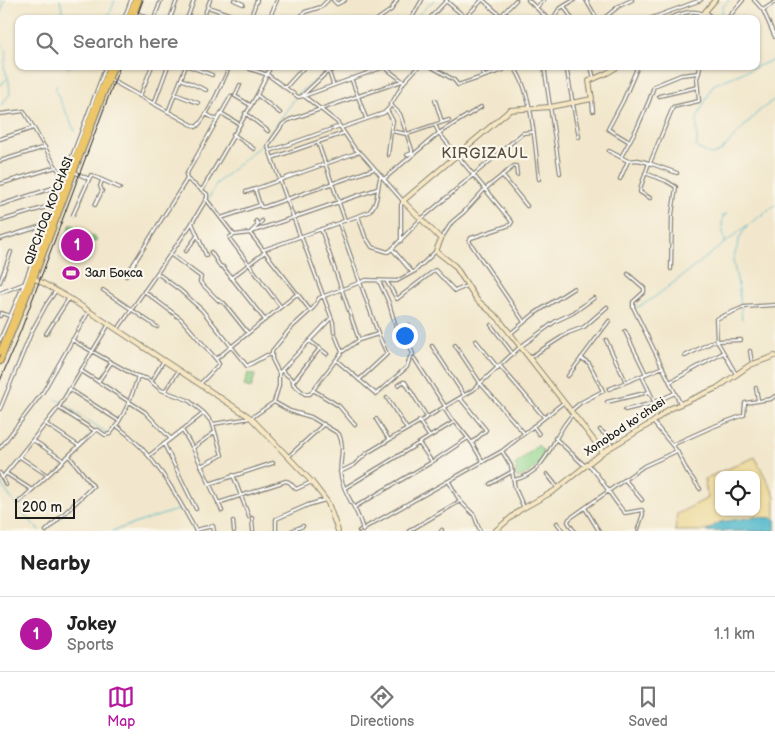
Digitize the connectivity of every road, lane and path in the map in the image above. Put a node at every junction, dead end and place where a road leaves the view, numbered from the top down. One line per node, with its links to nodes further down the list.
1 (131, 0): 36 (street)
2 (135, 0): 37 (main road)
3 (139, 0): 34 (main road)
4 (161, 0): 40 (street)
5 (177, 0): 41 (street)
6 (194, 0): 42 (street)
7 (210, 0): 30 (street)
8 (234, 0): 29 (street)
9 (257, 0): 45 (street)
10 (277, 0): 46 (street)
11 (328, 0): 47 (street)
12 (333, 0): 13 (street)
13 (345, 0)
14 (397, 0): 48 (street)
15 (446, 0): 50 (street); 51 (street)
16 (483, 0): 52 (street); 53 (street)
17 (516, 0): 54 (street)
18 (528, 0): 32 (street)
19 (544, 0): 32 (street)
20 (574, 0): 31 (street)
21 (586, 0): 58 (street)
22 (632, 0): 59 (street)
23 (701, 0): 60 (street)
24 (715, 0): 35 (street)
25 (742, 0): 63 (street)
26 (754, 0): 33 (street)
27 (421, 1): 49 (street)
28 (775, 2): 33 (street)
29 (243, 4)
30 (208, 6): 43 (street); 44 (street)
31 (564, 6): 56 (street); 57 (street)
32 (536, 8): 55 (street)
33 (763, 10): 64 (street)
34 (134, 12): 38 (main road); 39 (street)
35 (705, 13): 61 (street); 62 (street)
36 (125, 15)
37 (129, 15)
38 (133, 15)
39 (142, 15)
40 (154, 15)
41 (171, 15)
42 (188, 15)
43 (205, 15)
44 (232, 15)
45 (251, 15)
46 (271, 15)
47 (302, 15)
48 (384, 15)
49 (413, 15)
50 (433, 15)
51 (462, 15)
52 (468, 15)
53 (500, 15)
54 (502, 15)
55 (544, 15)
56 (555, 15)
57 (570, 15)
58 (595, 15)
59 (608, 15)
60 (660, 15)
61 (680, 15)
62 (708, 15)
63 (730, 15)
64 (775, 37)
65 (104, 70): 174 (street)
66 (109, 70): 236 (main road, QIPCHOQ KO'CHASI)
67 (112, 70): 96 (main road, QIPCHOQ KO'CHASI)
68 (150, 70): 107 (street)
69 (167, 70): 116 (street)
70 (185, 70): 97 (street)
71 (198, 70): 92 (street)
72 (228, 70): 129 (street)
73 (253, 70): 93 (street)
74 (270, 70): 93 (street)
75 (301, 70): 102 (street)
76 (332, 70): 90 (street)
77 (373, 70): 95 (street)
78 (389, 70): 99 (street)
79 (414, 70): 99 (street)
80 (438, 70): 94 (street)
81 (482, 70): 94 (street)
82 (503, 70): 94 (street)
83 (516, 70): 121 (street)
84 (545, 70): 119 (street)
85 (567, 70): 115 (street)
86 (592, 70): 98 (street)
87 (611, 70): 98 (street)
88 (636, 70): 148 (street)
89 (699, 70): 91 (street)
90 (329, 72): 101 (street); 109 (street)
91 (699, 73): 103 (street); 148 (street)
92 (212, 75)
93 (268, 75): 102 (street); 106 (street)
94 (484, 76)
95 (352, 78): 101 (street); 110 (street)
96 (109, 79): 107 (street); 166 (main road, QIPCHOQ KO'CHASI)
97 (181, 79): 104 (street); 105 (street)
98 (594, 79): 112 (street)
99 (403, 81): 110 (street); 117 (street)
100 (240, 85): 118 (street)
101 (333, 85): 109 (street)
102 (286, 87): 109 (street)
103 (698, 87): 111 (street); 162 (street)
104 (206, 90)
105 (175, 94): 114 (street); 125 (street)
106 (257, 95): 118 (street); 127 (street)
107 (140, 96): 116 (street)
108 (230, 96): 126 (street)
109 (303, 96): 122 (street)
110 (358, 96): 122 (street); 131 (street)
111 (659, 96)
112 (592, 99): 115 (street); 124 (street)
113 (435, 100): 134 (street)
114 (198, 103)
115 (572, 103): 119 (street); 146 (street)
116 (154, 104): 125 (street)
117 (390, 104): 123 (street); 145 (street)
118 (250, 105): 130 (street)
119 (550, 106): 121 (street); 167 (street)
120 (481, 107): 143 (street)
121 (529, 108): 141 (street); 157 (street)
122 (321, 109): 137 (street); 152 (street)
123 (387, 110): 131 (street); 140 (street)
124 (593, 111)
125 (168, 112): 129 (street)
126 (221, 113): 132 (street); 135 (street)
127 (280, 113)
128 (0, 114): 138 (street)
129 (206, 114): 132 (street)
130 (245, 114): 135 (street); 139 (street)
131 (366, 119): 137 (street)
132 (217, 120): 177 (street)
133 (449, 120): 134 (street)
134 (442, 122): 136 (street)
135 (239, 124): 144 (street)
136 (436, 125): 143 (street); 145 (street)
137 (340, 127): 142 (street); 152 (street)
138 (33, 128): 147 (street); 150 (street)
139 (268, 131)
140 (391, 131): 145 (street); 155 (street)
141 (532, 132): 171 (street); 179 (street)
142 (344, 133): 149 (street); 154 (street)
143 (439, 133): 157 (street); 178 (street)
144 (233, 134): 151 (street); 189 (street)
145 (407, 134): 156 (street)
146 (579, 137)
147 (0, 139)
148 (629, 142): 158 (street)
149 (318, 143): 159 (street); 163 (street)
150 (45, 147): 160 (street); 164 (street)
151 (254, 149)
152 (270, 151): 159 (street)
153 (609, 151): 158 (street)
154 (359, 152): 163 (street); 165 (street)
155 (388, 155)
156 (407, 155)
157 (456, 155): 171 (street); 194 (street)
158 (620, 157): 161 (street)
159 (272, 158): 181 (street)
160 (0, 161)
161 (628, 161): 162 (street); 175 (street)
162 (650, 162): 168 (street); 169 (street)
163 (326, 164): 181 (street); 182 (street)
164 (56, 167): 174 (street); 183 (street)
165 (375, 168): 170 (street); 182 (street)
166 (74, 172): 176 (street); 236 (main road, QIPCHOQ KO'CHASI)
167 (560, 173)
168 (645, 173): 191 (street); 231 (street)
169 (677, 173)
170 (381, 175): 178 (street); 187 (street)
171 (473, 175): 188 (street); 206 (street)
172 (502, 175): 173 (street); 188 (street); 200 (street)
173 (517, 175)
174 (64, 177): 184 (street)
175 (620, 178)
176 (89, 179): 180 (street); 201 (street)
177 (187, 179): 189 (street); 235 (street)
178 (384, 179): 194 (street)
179 (539, 179)
180 (102, 180): 185 (street); 199 (street)
181 (280, 180): 186 (street); 193 (street)
182 (332, 183): 193 (street); 195 (street)
183 (0, 184)
184 (61, 185): 196 (street); 198 (street)
185 (120, 188)
186 (255, 189): 190 (street); 197 (street)
187 (378, 189): 195 (street); 202 (street)
188 (485, 189): 220 (street); 265 (street)
189 (202, 190): 192 (street)
190 (246, 192)
191 (650, 198)
192 (206, 199): 203 (street); 210 (street)
193 (287, 199): 197 (street); 204 (street)
194 (403, 201): 206 (street); 221 (street)
195 (339, 202): 204 (street); 205 (street)
196 (54, 204): 207 (street); 212 (street)
197 (260, 204): 203 (street)
198 (0, 205)
199 (96, 205)
200 (526, 206)
201 (74, 215)
202 (358, 216): 205 (street); 222 (street)
203 (221, 218): 216 (street)
204 (293, 218): 215 (street); 218 (street)
205 (345, 220): 211 (street)
206 (420, 220): 220 (street); 221 (street)
207 (0, 221)
208 (256, 221): 213 (street)
209 (262, 221): 213 (street)
210 (192, 223): 217 (street); 228 (street)
211 (339, 223): 214 (street); 240 (street)
212 (46, 225): 219 (street); 242 (street)
213 (258, 225): 215 (street)
214 (321, 229): 218 (street); 245 (street)
215 (251, 232): 216 (street); 224 (street)
216 (234, 235): 230 (street)
217 (197, 236): 223 (street); 229 (street)
218 (301, 236): 224 (street); 251 (street)
219 (0, 239)
220 (441, 239): 225 (street)
221 (401, 241): 222 (street)
222 (392, 250): 232 (street)
223 (186, 251)
224 (264, 251): 230 (street); 250 (street)
225 (436, 251): 232 (street); 243 (street)
226 (11, 252): 239 (street)
227 (211, 252): 237 (street)
228 (170, 254): 233 (street); 273 (street)
229 (206, 255)
230 (248, 265): 237 (street); 255 (street)
231 (671, 269)
232 (412, 272): 241 (street)
233 (157, 273): 248 (street); 287 (street)
234 (628, 274): 310 (street)
235 (126, 276)
236 (32, 277): 242 (main road, QIPCHOQ KO'CHASI); 246 (street); 306 (main road, QIPCHOQ KO'CHASI)
237 (231, 278): 263 (street)
238 (379, 281): 240 (street); 241 (street); 270 (street)
239 (0, 282)
240 (360, 282): 245 (street); 275 (street)
241 (387, 282): 243 (street)
242 (25, 284): 249 (street); 261 (street); 292 (main road, QIPCHOQ KO'CHASI)
243 (468, 286): 276 (street)
244 (574, 288): 265 (street)
245 (341, 289): 251 (street); 279 (street)
246 (57, 290): 252 (street); 348 (street)
247 (103, 290): 257 (street)
248 (144, 291): 257 (street); 305 (street)
249 (0, 293)
250 (297, 294): 255 (street); 258 (street)
251 (322, 296): 258 (street); 262 (street)
252 (69, 298): 259 (street); 274 (street)
253 (594, 298): 288 (street)
254 (775, 305): 282 (street)
255 (281, 307): 263 (street)
256 (607, 307): 301 (street)
257 (132, 308): 269 (street); 271 (street)
258 (310, 310): 297 (street)
259 (89, 311): 266 (street); 278 (street)
260 (0, 316): 261 (street)
261 (10, 316): 277 (street)
262 (331, 318): 284 (street); 293 (street)
263 (265, 320): 273 (street)
264 (609, 321): 302 (street)
265 (524, 322): 276 (street)
266 (108, 324): 271 (street); 290 (street)
267 (409, 325): 319 (street)
268 (490, 325): 296 (street)
269 (157, 327)
270 (396, 327)
271 (118, 329): 303 (street)
272 (625, 332): 314 (street)
273 (248, 333): 287 (street)
274 (46, 334)
275 (378, 334): 279 (street); 319 (street)
276 (510, 334): 288 (street)
277 (0, 340)
278 (72, 340): 290 (street); 383 (street)
279 (359, 340): 293 (street)
280 (476, 340): 309 (street)
281 (606, 340): 323 (street)
282 (717, 340): 283 (street); 294 (street); 298 (street)
283 (741, 340)
284 (310, 341): 289 (street); 313 (street)
285 (455, 345): 326 (street)
286 (432, 346): 335 (street)
287 (231, 347): 297 (street); 305 (street)
288 (520, 347): 296 (street); 301 (street)
289 (320, 348): 295 (street); 320 (street)
290 (92, 351): 307 (street); 312 (street)
291 (750, 351): 308 (street)
292 (0, 352)
293 (342, 352): 304 (street)
294 (723, 353): 315 (street); 324 (street)
295 (327, 354)
296 (513, 354): 309 (street)
297 (271, 355): 313 (street)
298 (684, 356)
299 (775, 356): 308 (street, Xonobod koʻchasi)
300 (414, 358): 347 (street)
301 (529, 358): 344 (street)
302 (581, 358): 317 (street); 351 (street)
303 (164, 360): 311 (street); 322 (street)
304 (336, 360): 319 (street); 331 (street)
305 (218, 361): 325 (street)
306 (0, 362)
307 (111, 362): 316 (street); 321 (street)
308 (752, 364): 315 (street, Xonobod koʻchasi)
309 (499, 367): 326 (street); 354 (street)
310 (663, 367): 314 (street); 324 (street)
311 (179, 369): 325 (street); 332 (street)
312 (80, 370): 321 (street); 329 (street)
313 (281, 372): 320 (street); 340 (street)
314 (646, 374): 318 (street)
315 (736, 375): 345 (street, Xonobod koʻchasi)
316 (138, 376): 322 (street); 343 (street)
317 (568, 376)
318 (642, 376): 323 (street); 333 (street)
319 (359, 380)
320 (293, 381): 331 (street)
321 (98, 382): 343 (street)
322 (151, 382): 332 (street)
323 (626, 382): 330 (street)
324 (670, 382): 334 (street)
325 (200, 384): 353 (street)
326 (481, 384): 335 (street); 371 (street)
327 (398, 385): 352 (street)
328 (756, 388): 339 (street)
329 (70, 389): 346 (street); 356 (street)
330 (609, 389)
331 (313, 390): 363 (street)
332 (165, 391): 350 (street)
333 (649, 392): 341 (street); 342 (street)
334 (675, 393): 342 (street); 345 (street)
335 (464, 395): 338 (street)
336 (775, 396): 339 (street)
337 (387, 398): 366 (street)
338 (460, 398): 347 (street); 380 (street)
339 (758, 401): 382 (street)
340 (274, 402): 353 (street); 362 (street)
341 (607, 402)
342 (654, 402): 349 (street)
343 (129, 403): 356 (street); 376 (street)
344 (563, 403): 351 (street); 354 (street)
345 (680, 404): 359 (street, Xonobod koʻchasi)
346 (59, 407): 360 (street); 369 (street)
347 (444, 407): 352 (street); 358 (street)
348 (0, 409)
349 (625, 410)
350 (204, 413): 361 (street); 367 (street)
351 (572, 413): 375 (street); 389 (street)
352 (427, 417): 357 (street)
353 (251, 418): 361 (street); 393 (street)
354 (544, 418): 365 (street)
355 (376, 419): 378 (street)
356 (119, 421): 364 (street)
357 (420, 421): 366 (street); 373 (street)
358 (454, 422): 373 (street); 374 (street)
359 (653, 422): 382 (street); 385 (street, Xonobod koʻchasi)
360 (46, 424): 377 (street); 384 (street)
361 (213, 424): 370 (street)
362 (324, 424): 393 (street); 401 (street)
363 (355, 425)
364 (117, 426): 369 (street); 391 (street)
365 (533, 426): 371 (street); 372 (street)
366 (407, 429): 378 (street)
367 (182, 430): 376 (street); 386 (street)
368 (600, 430): 385 (street)
369 (95, 431): 384 (street)
370 (216, 431): 386 (street); 398 (street)
371 (524, 433): 387 (street)
372 (539, 434)
373 (429, 437): 379 (street)
374 (468, 438): 380 (street); 395 (street)
375 (555, 438): 399 (street); 408 (street)
376 (171, 439): 381 (street)
377 (33, 440): 392 (street); 394 (street)
378 (389, 440): 401 (street)
379 (419, 443): 395 (street); 415 (street)
380 (472, 443): 396 (street)
381 (164, 444): 391 (street); 429 (street)
382 (672, 445): 388 (street)
383 (1, 446)
384 (79, 446): 390 (street)
385 (612, 446): 389 (street, Xonobod koʻchasi)
386 (193, 448): 398 (street)
387 (502, 451): 396 (street); 400 (street)
388 (677, 451): 409 (street); 417 (street)
389 (603, 452): 399 (street, Xonobod koʻchasi)
390 (68, 456): 394 (street); 437 (street)
391 (150, 456): 435 (street)
392 (20, 457): 403 (street); 405 (street)
393 (288, 457): 410 (street)
394 (63, 460): 405 (street)
395 (432, 462): 426 (street)
396 (483, 462): 411 (street)
397 (273, 463): 406 (street)
398 (201, 466): 412 (street)
399 (587, 466): 416 (street, Xonobod koʻchasi); 419 (street)
400 (513, 471): 408 (street); 413 (street)
401 (340, 472): 415 (street)
402 (0, 473): 407 (street)
403 (7, 474): 407 (street); 418 (street)
404 (547, 474): 416 (street)
405 (48, 475): 418 (street)
406 (233, 475): 412 (street); 420 (street)
407 (2, 478): 414 (street)
408 (514, 480): 427 (street)
409 (625, 480): 419 (street); 422 (street)
410 (312, 482): 420 (street); 421 (street)
411 (449, 482): 423 (street); 436 (street)
412 (210, 484): 425 (street)
413 (490, 484)
414 (6, 485)
415 (345, 488): 426 (street)
416 (558, 488): 427 (street, Xonobod koʻchasi)
417 (700, 489)
418 (32, 490): 424 (street)
419 (609, 492): 428 (street); 434 (street)
420 (241, 494): 425 (street); 440 (street)
421 (326, 500): 441 (street); 443 (street)
422 (642, 500)
423 (460, 501): 445 (street); 446 (street)
424 (19, 502)
425 (218, 503): 430 (street)
426 (354, 508): 436 (street)
427 (524, 508): 447 (street, Xonobod koʻchasi)
428 (585, 508): 449 (street); 450 (street)
429 (196, 509)
430 (222, 511)
431 (234, 521): 439 (street)
432 (557, 523): 448 (street)
433 (303, 526): 442 (street)
434 (638, 529)
435 (196, 530): 438 (street)
436 (363, 530): 444 (street)
437 (46, 531)
438 (214, 531)
439 (234, 531)
440 (253, 531)
441 (276, 531)
442 (291, 531)
443 (338, 531)
444 (359, 531)
445 (409, 531)
446 (480, 531)
447 (495, 531)
448 (563, 531)
449 (574, 531)
450 (599, 531)

